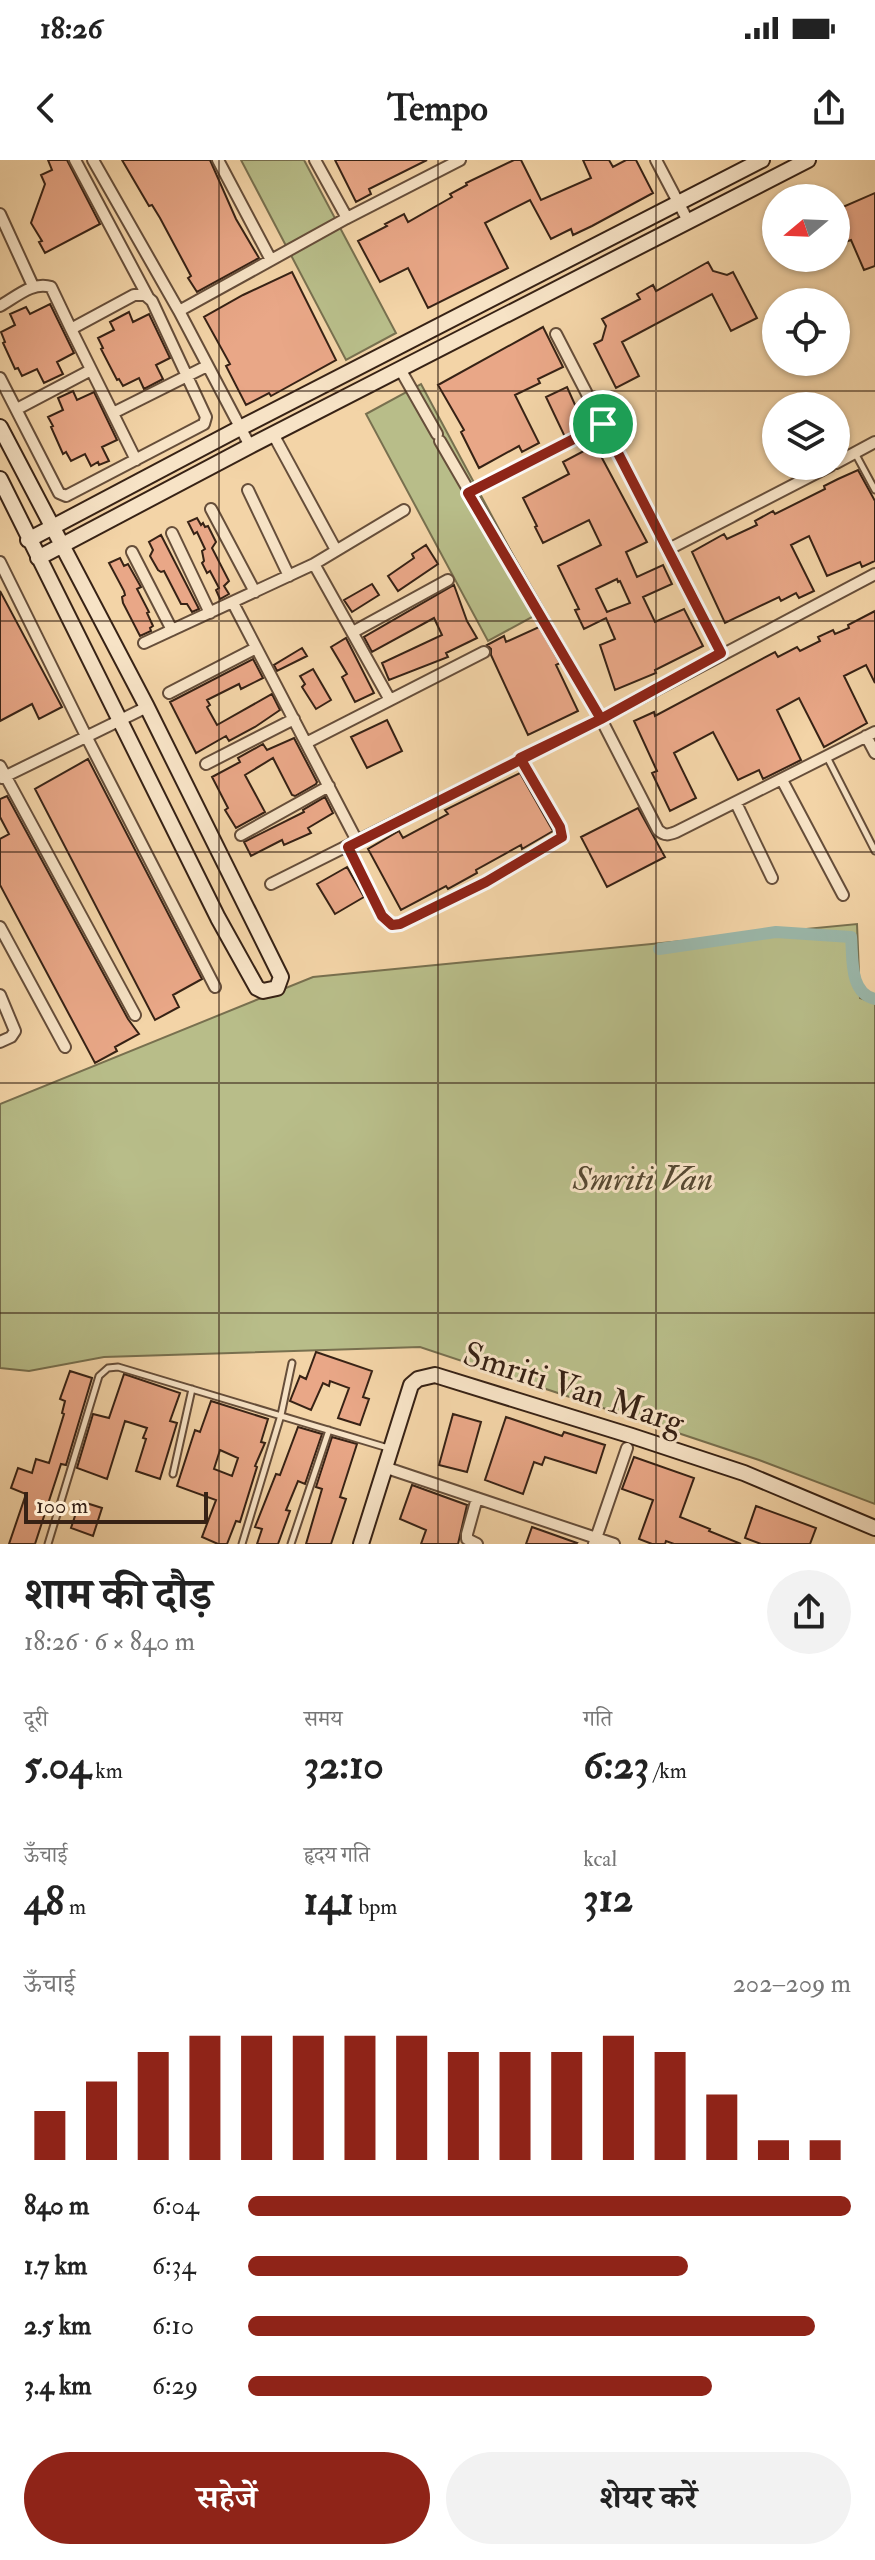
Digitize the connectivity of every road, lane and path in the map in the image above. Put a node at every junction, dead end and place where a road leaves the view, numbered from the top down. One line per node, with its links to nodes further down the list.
1 (75, 160): 15 (street)
2 (93, 160): 17 (street)
3 (218, 160): 13 (street)
4 (315, 160): 11 (street)
5 (460, 160): 11 (street)
6 (656, 160): 9 (street)
7 (762, 160): 9 (street)
8 (808, 160): 12 (street)
9 (678, 203): 12 (street); 29 (street)
10 (0, 214): 14 (street)
11 (347, 218): 13 (street)
12 (688, 221): 21 (street)
13 (271, 260): 17 (street)
14 (33, 286): 16 (street); 18 (street)
15 (148, 297): 18 (street); 23 (street)
16 (0, 306)
17 (179, 311): 20 (street)
18 (71, 329): 22 (street)
19 (556, 334): 27 (street)
20 (207, 366): 23 (street); 29 (street)
21 (400, 369): 30 (street); 40 (street)
22 (91, 370): 25 (street); 26 (street)
23 (188, 375): 26 (street); 35 (street)
24 (0, 378): 25 (street)
25 (17, 409): 35 (street)
26 (113, 413): 35 (street)
27 (603, 424): 40 (lane); 48 (street)
28 (0, 427): 43 (street)
29 (240, 428): 32 (street); 43 (street)
30 (273, 434): 32 (street); 47 (street)
31 (875, 442): 33 (street)
32 (250, 446): 46 (street)
33 (855, 453): 34 (street); 39 (lane)
34 (850, 456)
35 (136, 460)
36 (0, 479): 45 (street)
37 (803, 480): 48 (street)
38 (248, 490): 54 (street)
39 (875, 490)
40 (468, 493): 69 (street)
41 (211, 509): 56 (street)
42 (404, 510): 47 (street)
43 (53, 528): 45 (street); 46 (street)
44 (172, 533): 58 (street)
45 (28, 540): 50 (street)
46 (63, 547): 50 (street); 67 (street)
47 (336, 550): 52 (street)
48 (667, 550): 64 (street)
49 (132, 552): 59 (street)
50 (38, 558): 70 (street)
51 (0, 562): 72 (street)
52 (314, 564): 54 (street); 60 (street)
53 (875, 574): 64 (street)
54 (289, 576): 56 (street)
55 (448, 580): 60 (street)
56 (255, 592): 57 (street)
57 (233, 603): 58 (street); 62 (street)
58 (210, 613): 59 (street)
59 (172, 630): 61 (street)
60 (353, 632): 66 (street)
61 (144, 643)
62 (256, 648): 65 (street); 68 (street)
63 (484, 652): 66 (street)
64 (721, 653): 69 (street)
65 (169, 693)
66 (390, 700): 73 (street)
67 (147, 707): 70 (street); 70 (street)
68 (294, 719): 73 (street); 77 (street)
69 (601, 719): 76 (street); 81 (street)
70 (120, 722): 72 (street)
71 (871, 734): 74 (street); 75 (street)
72 (86, 736): 78 (street); 89 (street)
73 (306, 743): 80 (street)
74 (875, 753)
75 (827, 757): 79 (street); 84 (lane)
76 (520, 758): 83 (street); 83 (street)
77 (206, 764)
78 (2, 774): 91 (street)
79 (782, 780): 81 (street); 87 (street)
80 (329, 786): 82 (street); 83 (street)
81 (736, 803): 85 (street)
82 (241, 835)
83 (353, 844): 86 (street)
84 (875, 851)
85 (772, 878)
86 (271, 884)
87 (843, 895)
88 (0, 927): 93 (street)
89 (215, 987)
90 (0, 995): 92 (street)
91 (135, 1015)
92 (0, 1042)
93 (65, 1047)
94 (292, 1363): 96 (lane)
95 (192, 1389): 96 (lane); 101 (lane); 105 (lane)
96 (281, 1415): 97 (lane); 106 (lane)
97 (329, 1430): 98 (lane); 107 (lane)
98 (390, 1448): 100 (street, Smriti Van Marg); 103 (street, Smriti Van Marg)
99 (627, 1448): 104 (street)
100 (384, 1467): 102 (street); 108 (street, Smriti Van Marg)
101 (173, 1474)
102 (477, 1498): 104 (street); 109 (street)
103 (875, 1528)
104 (595, 1541): 110 (street)
105 (48, 1544)
106 (242, 1544)
107 (291, 1544)
108 (361, 1544)
109 (477, 1544)
110 (614, 1544)

